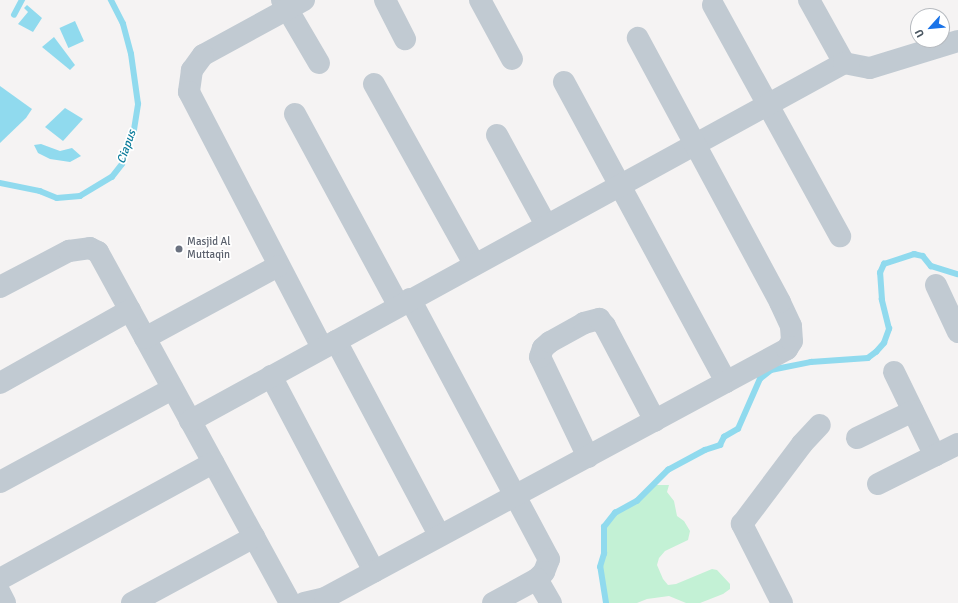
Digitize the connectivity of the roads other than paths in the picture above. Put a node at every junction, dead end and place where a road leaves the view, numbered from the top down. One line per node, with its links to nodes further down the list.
1 (385, 0): 7 (street)
2 (480, 0): 9 (street)
3 (809, 0): 11 (street)
4 (291, 3): 10 (street); 22 (street)
5 (713, 5): 14 (street)
6 (638, 38): 17 (street)
7 (405, 39)
8 (958, 41): 11 (street)
9 (512, 59)
10 (319, 63)
11 (844, 63): 14 (street)
12 (564, 82): 18 (street)
13 (374, 84): 21 (street)
14 (769, 104): 17 (street); 20 (street)
15 (295, 114): 25 (street)
16 (497, 135): 19 (street)
17 (695, 145): 18 (street); 32 (street)
18 (619, 186): 19 (street); 32 (street)
19 (546, 224): 21 (street)
20 (840, 236)
21 (474, 264): 25 (street)
22 (278, 266): 28 (street); 29 (street)
23 (936, 285): 27 (street)
24 (0, 287): 26 (street)
25 (404, 303): 29 (street); 46 (street)
26 (130, 310): 28 (street); 33 (street)
27 (958, 332)
28 (145, 338): 34 (street)
29 (329, 344): 31 (street); 47 (street)
30 (894, 372): 35 (street)
31 (271, 376): 36 (street); 49 (street)
32 (726, 382): 37 (street)
33 (0, 383)
34 (172, 389): 36 (street); 44 (street)
35 (913, 410): 39 (street); 41 (street)
36 (190, 421): 43 (street)
37 (655, 421): 42 (street); 42 (street)
38 (820, 425): 59 (street)
39 (857, 438)
40 (958, 444): 41 (street)
41 (935, 456): 45 (street)
42 (588, 457): 46 (street)
43 (213, 463): 48 (street); 50 (street)
44 (0, 482)
45 (878, 484)
46 (516, 495): 47 (street); 51 (street)
47 (439, 535): 49 (street)
48 (254, 537): 54 (street); 55 (street)
49 (374, 572): 56 (street)
50 (0, 579)
51 (537, 579): 57 (street); 58 (street)
52 (0, 593): 53 (street)
53 (5, 603)
54 (132, 603)
55 (290, 603)
56 (304, 603)
57 (493, 603)
58 (551, 603)
59 (782, 603)

